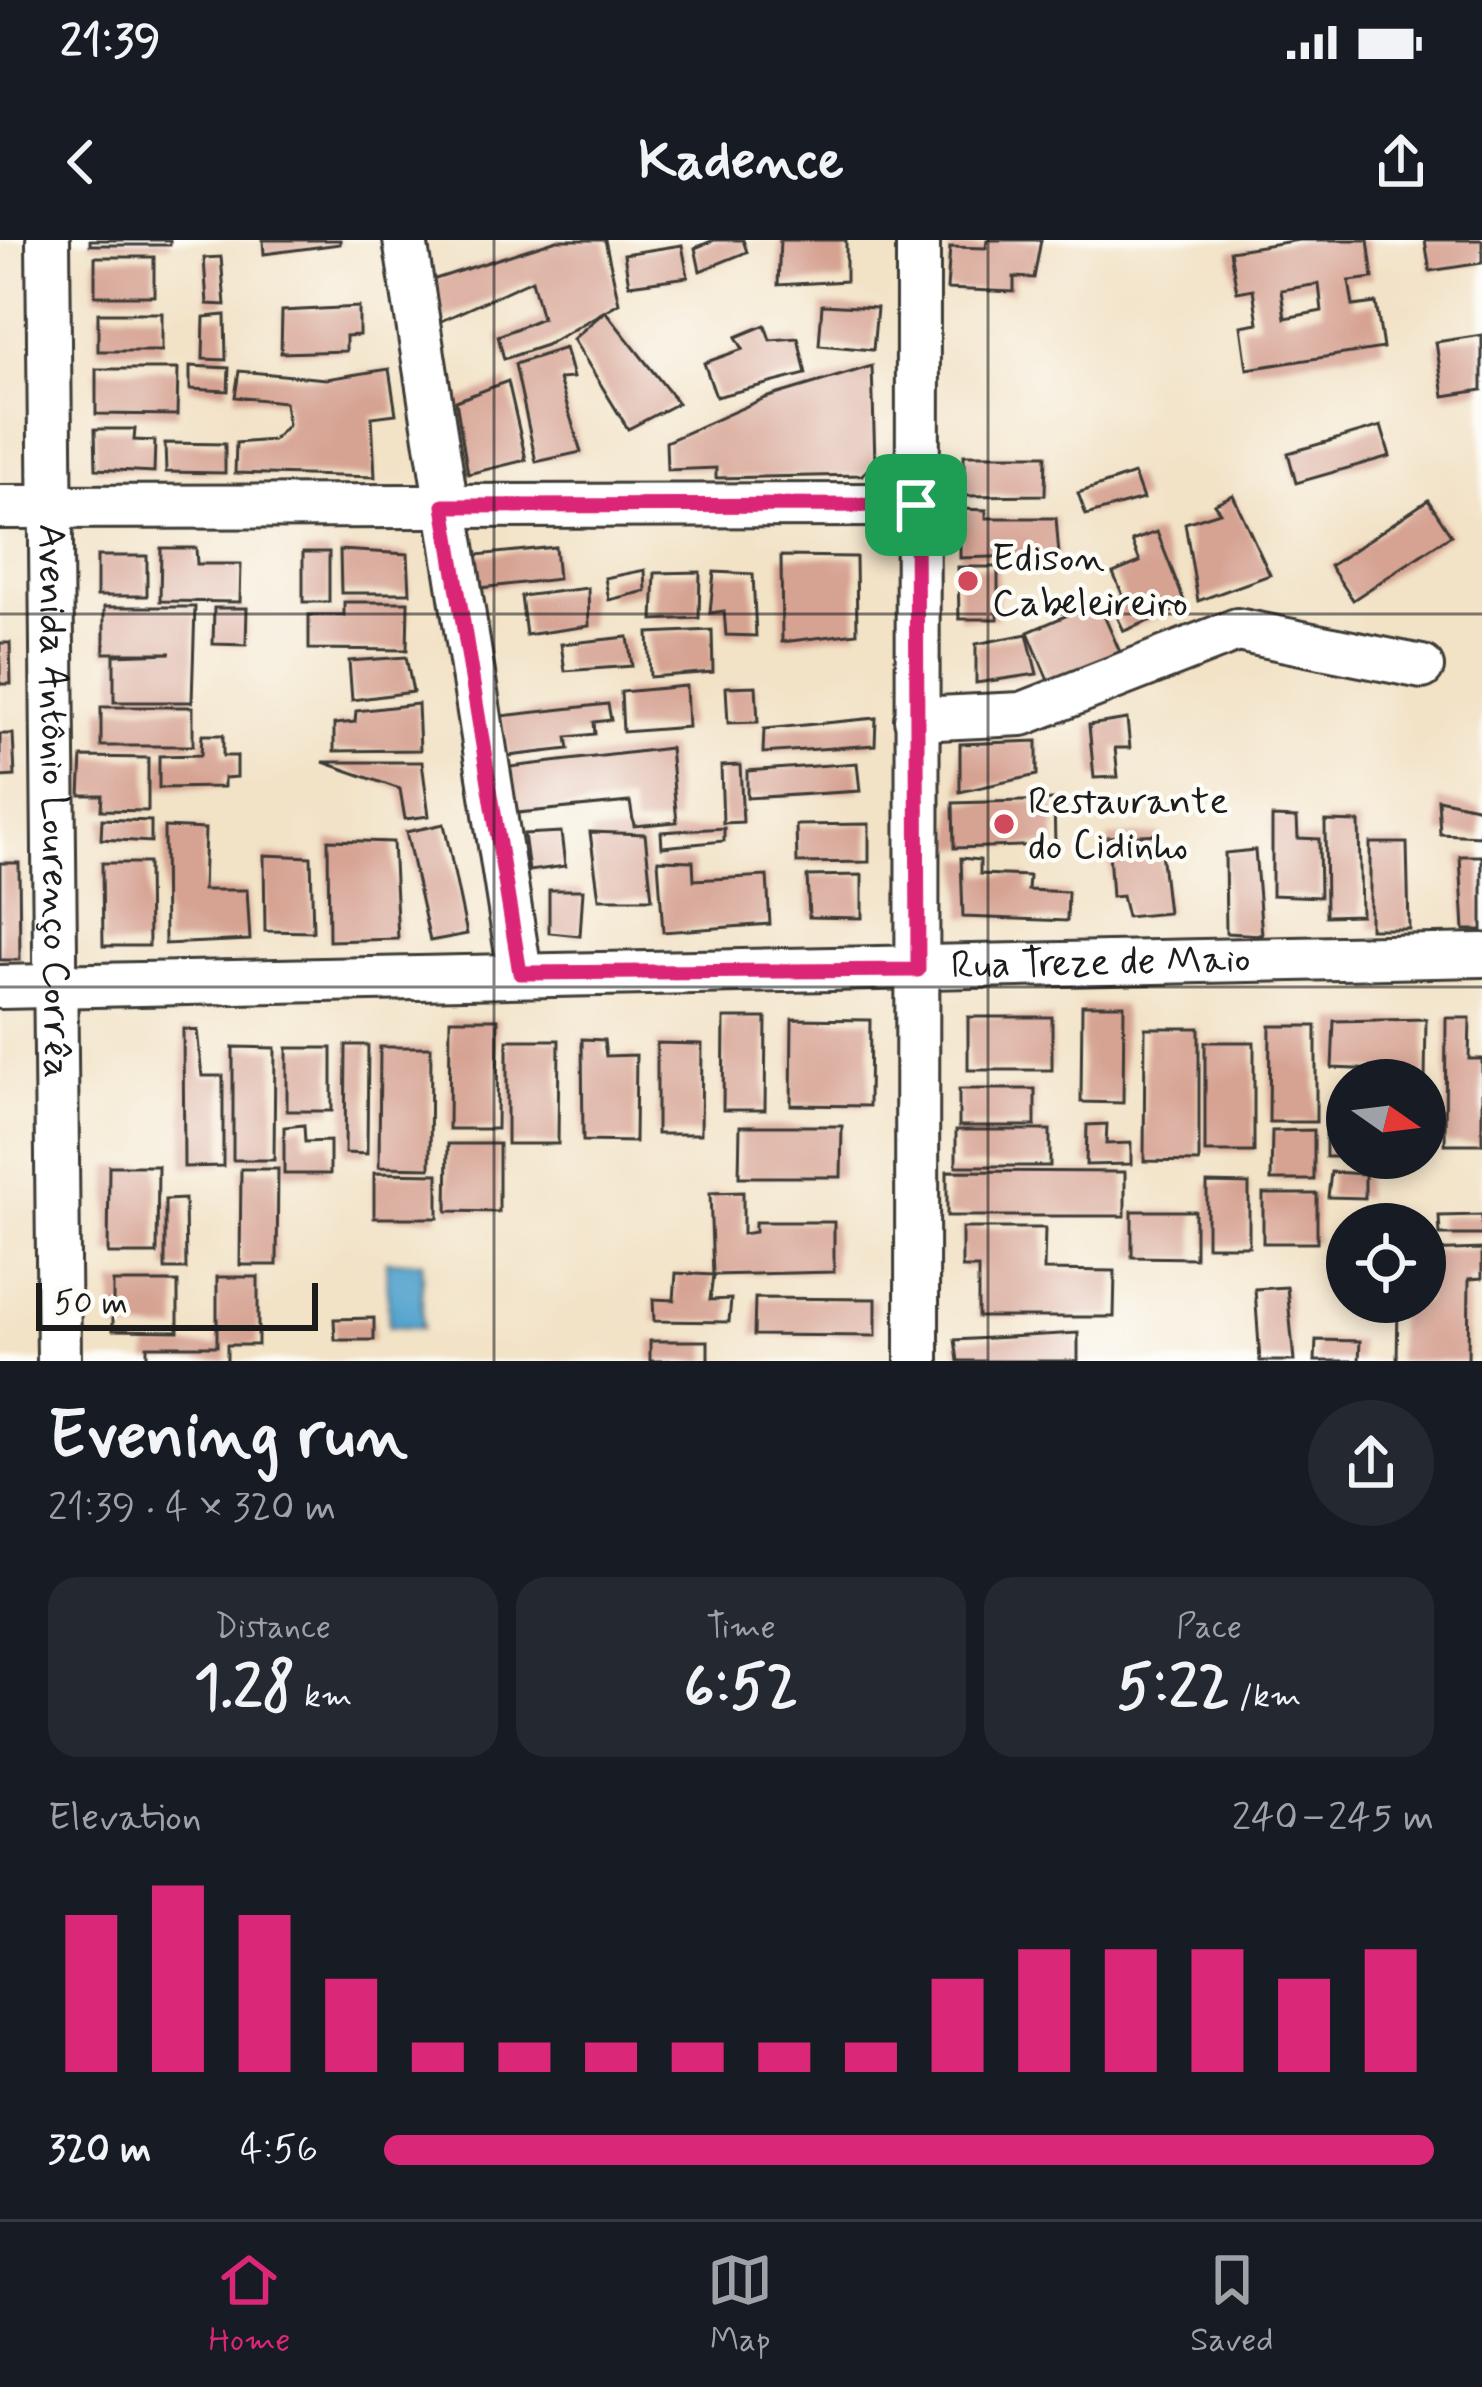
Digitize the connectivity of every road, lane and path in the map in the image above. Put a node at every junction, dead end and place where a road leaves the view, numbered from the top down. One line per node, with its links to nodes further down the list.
1 (48, 240): 7 (street, Avenida Antônio Lourenço Corrêa)
2 (405, 240): 5 (street)
3 (918, 240): 4 (street)
4 (916, 505): 5 (street); 9 (street)
5 (444, 506): 7 (street); 12 (street)
6 (0, 507): 7 (street)
7 (51, 507): 13 (street, Avenida Antônio Lourenço Corrêa)
8 (1422, 667): 9 (street)
9 (916, 719): 11 (street)
10 (1482, 955): 11 (street, Rua Treze de Maio)
11 (918, 970): 12 (street, Rua Treze de Maio); 16 (street)
12 (520, 973): 13 (street, Rua Treze de Maio)
13 (53, 985): 14 (street, Rua Treze de Maio); 15 (street, Avenida Antônio Lourenço Corrêa)
14 (0, 987)
15 (59, 1361)
16 (917, 1361)

